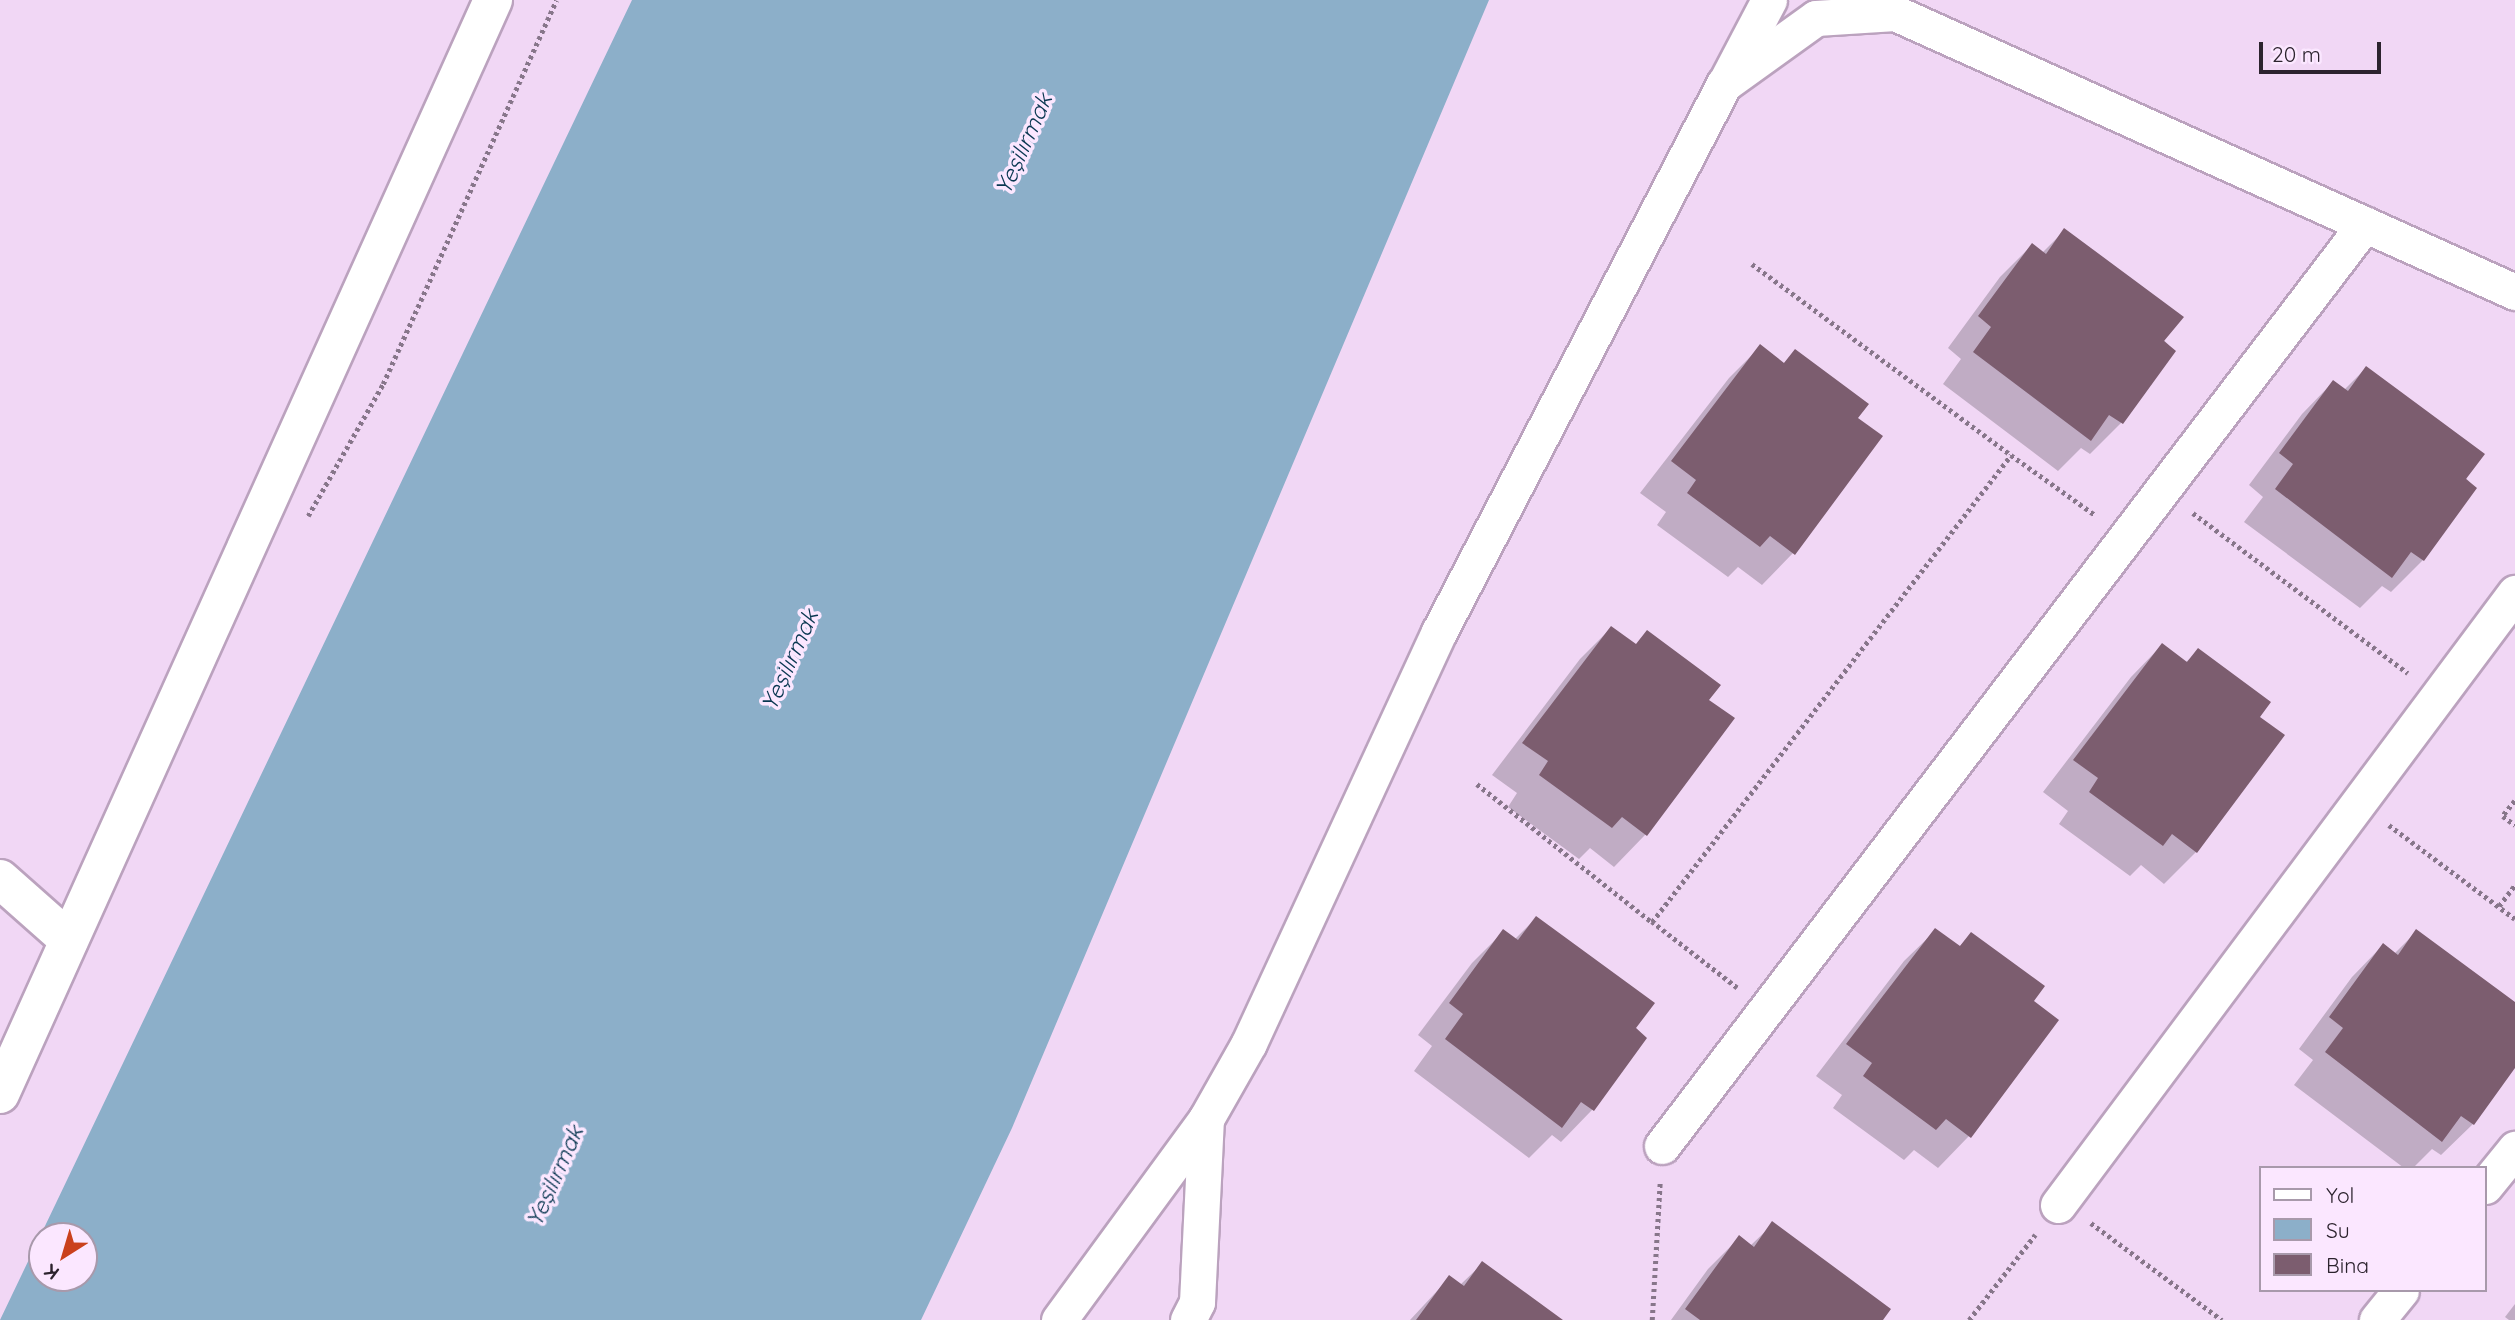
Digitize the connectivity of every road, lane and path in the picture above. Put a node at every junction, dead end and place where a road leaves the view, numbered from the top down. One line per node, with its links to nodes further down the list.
1 (492, 0): 21 (street)
2 (1769, 0): 3 (street)
3 (1724, 84): 4 (street); 24 (street)
4 (2365, 224): 6 (street); 8 (street)
5 (1752, 264): 7 (path)
6 (2515, 292)
7 (2011, 455): 9 (path); 20 (path)
8 (2163, 490): 9 (street); 11 (path)
9 (2128, 537): 22 (street)
10 (2515, 593): 11 (street)
11 (2437, 694): 14 (street)
12 (1477, 784): 20 (path)
13 (2515, 801): 15 (path)
14 (2357, 802): 18 (path); 28 (street)
15 (2515, 825)
16 (0, 879): 21 (street)
17 (2515, 885): 18 (path)
18 (2499, 906): 19 (path)
19 (2515, 919)
20 (1651, 922): 22 (path)
21 (69, 940): 23 (street)
22 (1765, 1010): 25 (street)
23 (0, 1094)
24 (1206, 1119): 30 (street); 31 (street)
25 (1662, 1146): 32 (path)
26 (2515, 1149): 27 (street)
27 (2487, 1184)
28 (2058, 1205): 33 (path); 34 (path)
29 (2399, 1292): 35 (street)
30 (1194, 1317)
31 (1059, 1320)
32 (1651, 1320)
33 (1969, 1320)
34 (2222, 1320)
35 (2377, 1320)

